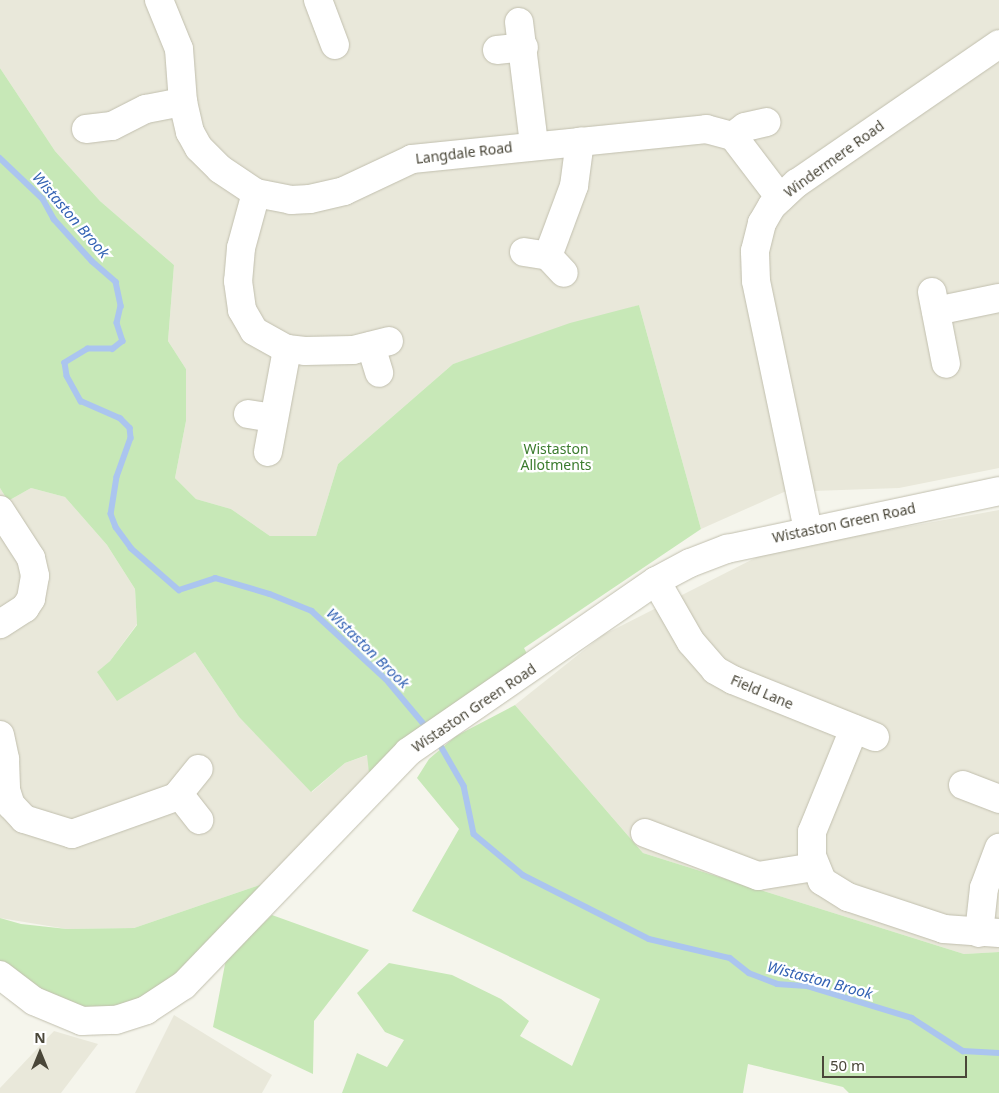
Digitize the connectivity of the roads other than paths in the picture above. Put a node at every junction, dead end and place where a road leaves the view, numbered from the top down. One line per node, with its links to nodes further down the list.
1 (158, 0): 6 (street, Langdale Road)
2 (318, 0): 4 (street)
3 (999, 44): 13 (street, Windermere Road)
4 (335, 45)
5 (497, 50): 11 (street)
6 (182, 102): 8 (street); 12 (street, Langdale Road)
7 (766, 122): 9 (street)
8 (86, 129)
9 (733, 136): 10 (street, Langdale Road); 13 (street)
10 (580, 141): 11 (street, Langdale Road); 14 (street)
11 (534, 145): 12 (street, Langdale Road)
12 (256, 193): 16 (street)
13 (780, 198): 22 (street, Windermere Road)
14 (546, 261)
15 (999, 298): 17 (street)
16 (287, 349): 18 (street); 19 (street)
17 (946, 364)
18 (379, 373)
19 (268, 452)
20 (999, 491): 22 (street, Wistaston Green Road)
21 (0, 510): 24 (street)
22 (808, 530): 23 (street, Wistaston Green Road)
23 (656, 581): 33 (street, Field Lane); 35 (street, Wistaston Green Road)
24 (0, 624)
25 (0, 735): 28 (street)
26 (199, 769): 28 (street)
27 (963, 785): 29 (street)
28 (179, 794): 30 (street)
29 (999, 799)
30 (200, 820)
31 (661, 830): 33 (street)
32 (999, 848): 34 (street)
33 (814, 867): 34 (street)
34 (989, 933)
35 (0, 975)

